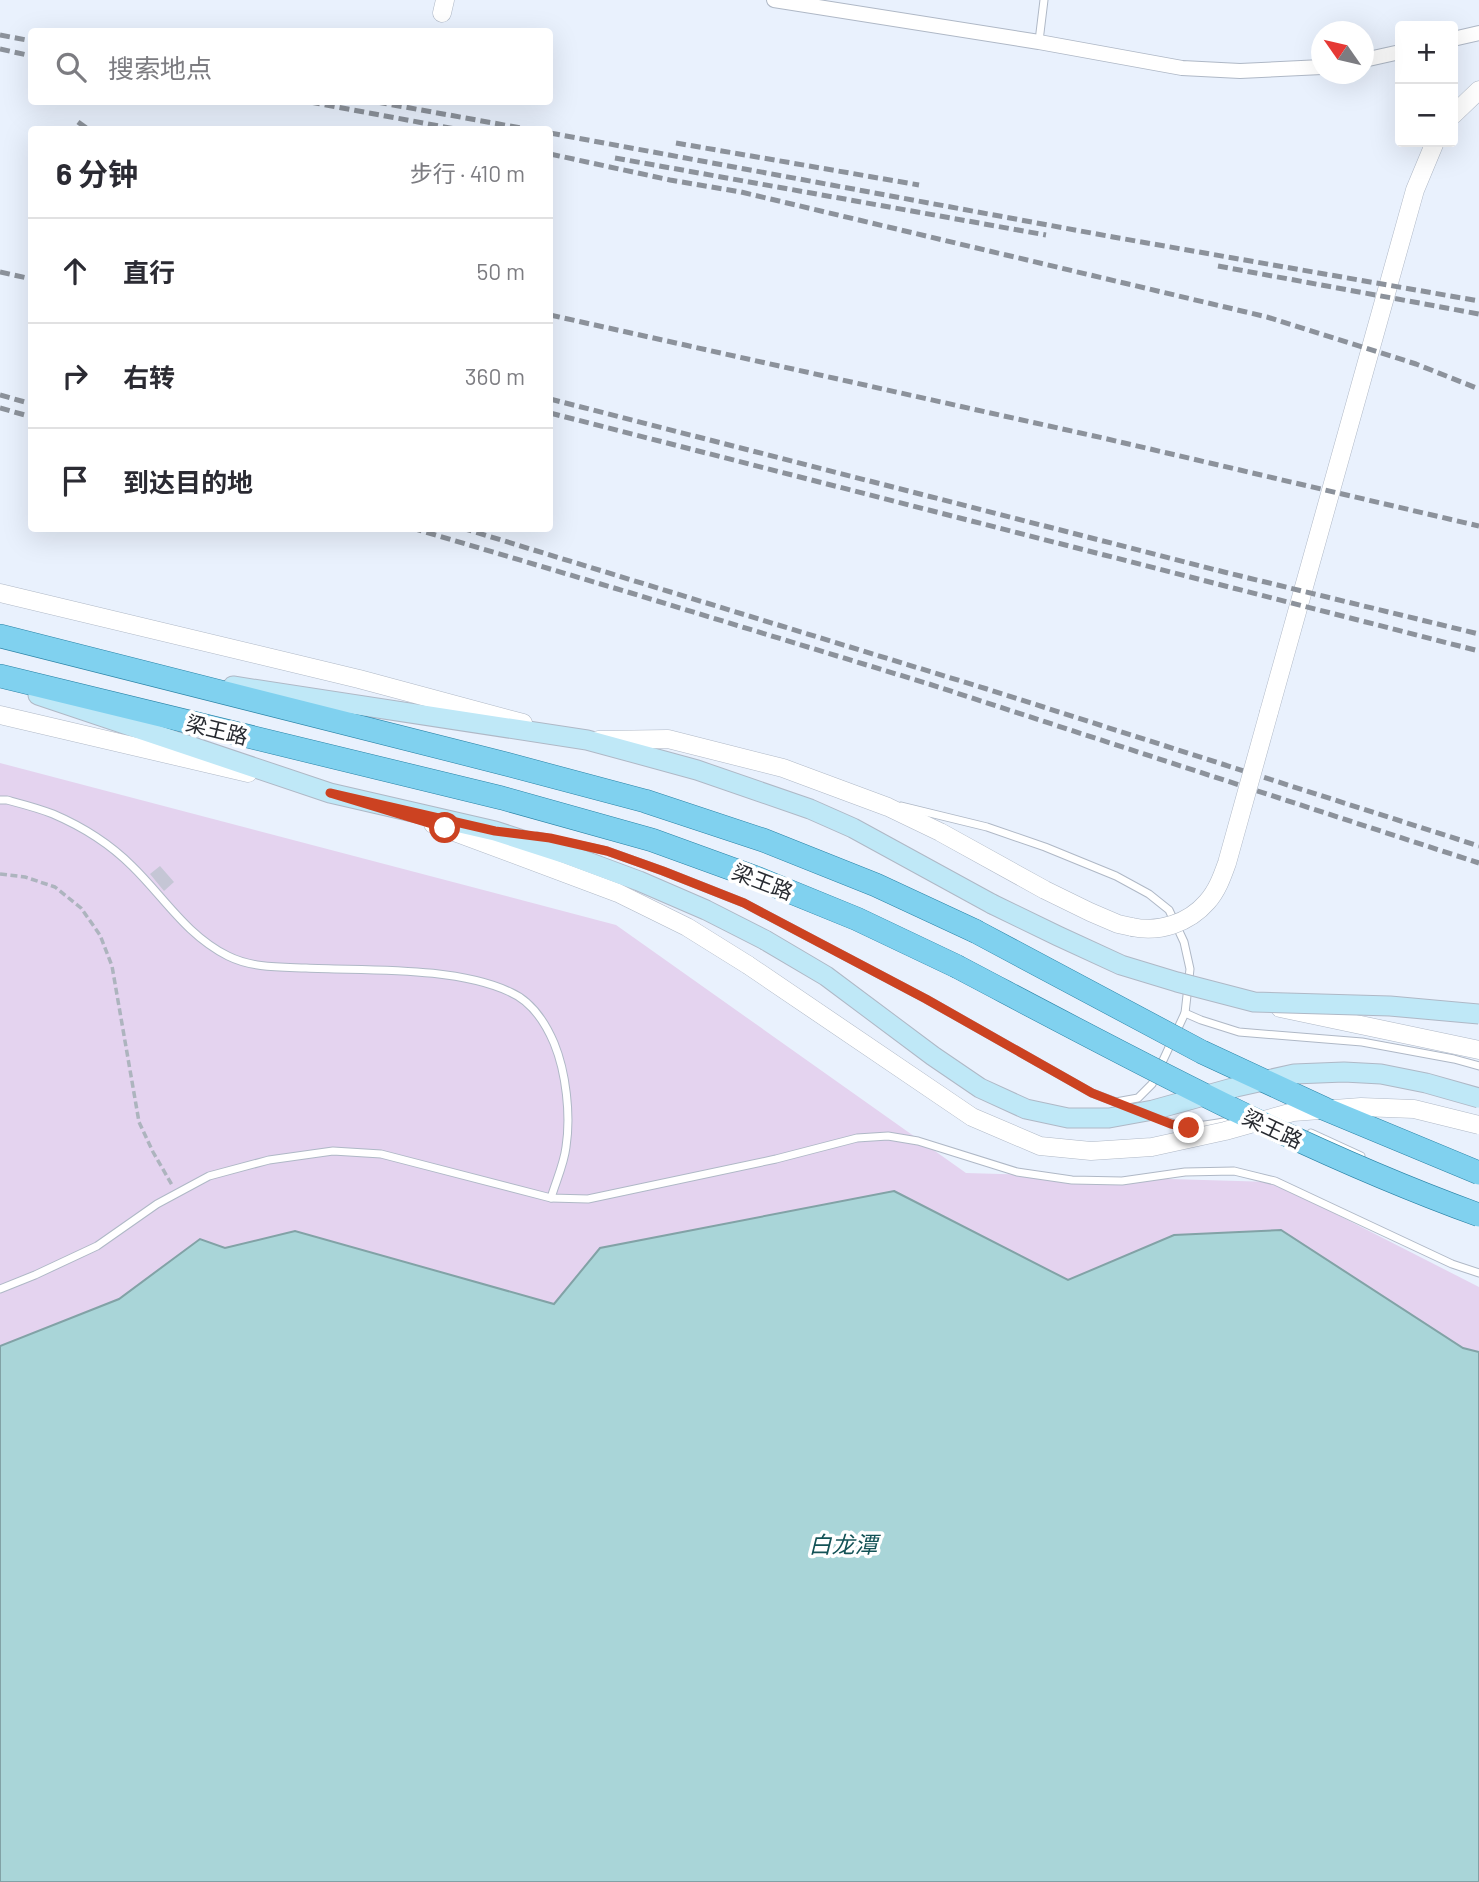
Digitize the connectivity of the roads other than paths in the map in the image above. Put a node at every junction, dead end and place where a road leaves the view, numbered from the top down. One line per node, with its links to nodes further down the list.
1 (774, 0): 5 (street)
2 (1044, 0): 5 (lane)
3 (1479, 33): 4 (street)
4 (1458, 38)
5 (1039, 42): 8 (street)
6 (1395, 53): 7 (street)
7 (1374, 58)
8 (1311, 67)
9 (1479, 90): 10 (street)
10 (1458, 110)
11 (1433, 147): 20 (street, bridge)
12 (0, 593): 18 (street)
13 (0, 636): 14 (main road, 梁王路)
14 (140, 671): 18 (main road, 梁王路); 34 (main road, 梁王路, bridge)
15 (0, 676): 36 (main road, 梁王路, bridge)
16 (0, 682): 19 (main road)
17 (0, 715): 19 (street)
18 (587, 740): 20 (street); 23 (main road, 梁王路, bridge)
19 (330, 793): 22 (main road); 31 (street, bridge)
20 (859, 796): 24 (lane)
21 (0, 800): 35 (lane)
22 (495, 831): 28 (main road, bridge); 29 (lane)
23 (1254, 1002): 25 (main road, 梁王路, bridge); 26 (street, bridge)
24 (1185, 1013): 27 (lane); 29 (lane)
25 (1479, 1014)
26 (1479, 1050)
27 (1479, 1066)
28 (1479, 1098)
29 (1116, 1101): 30 (lane)
30 (1286, 1122)
31 (1479, 1125)
32 (1298, 1128): 33 (lane)
33 (1371, 1160)
34 (1479, 1173)
35 (551, 1198): 37 (lane); 38 (lane)
36 (1479, 1215)
37 (1479, 1273)
38 (0, 1289)

